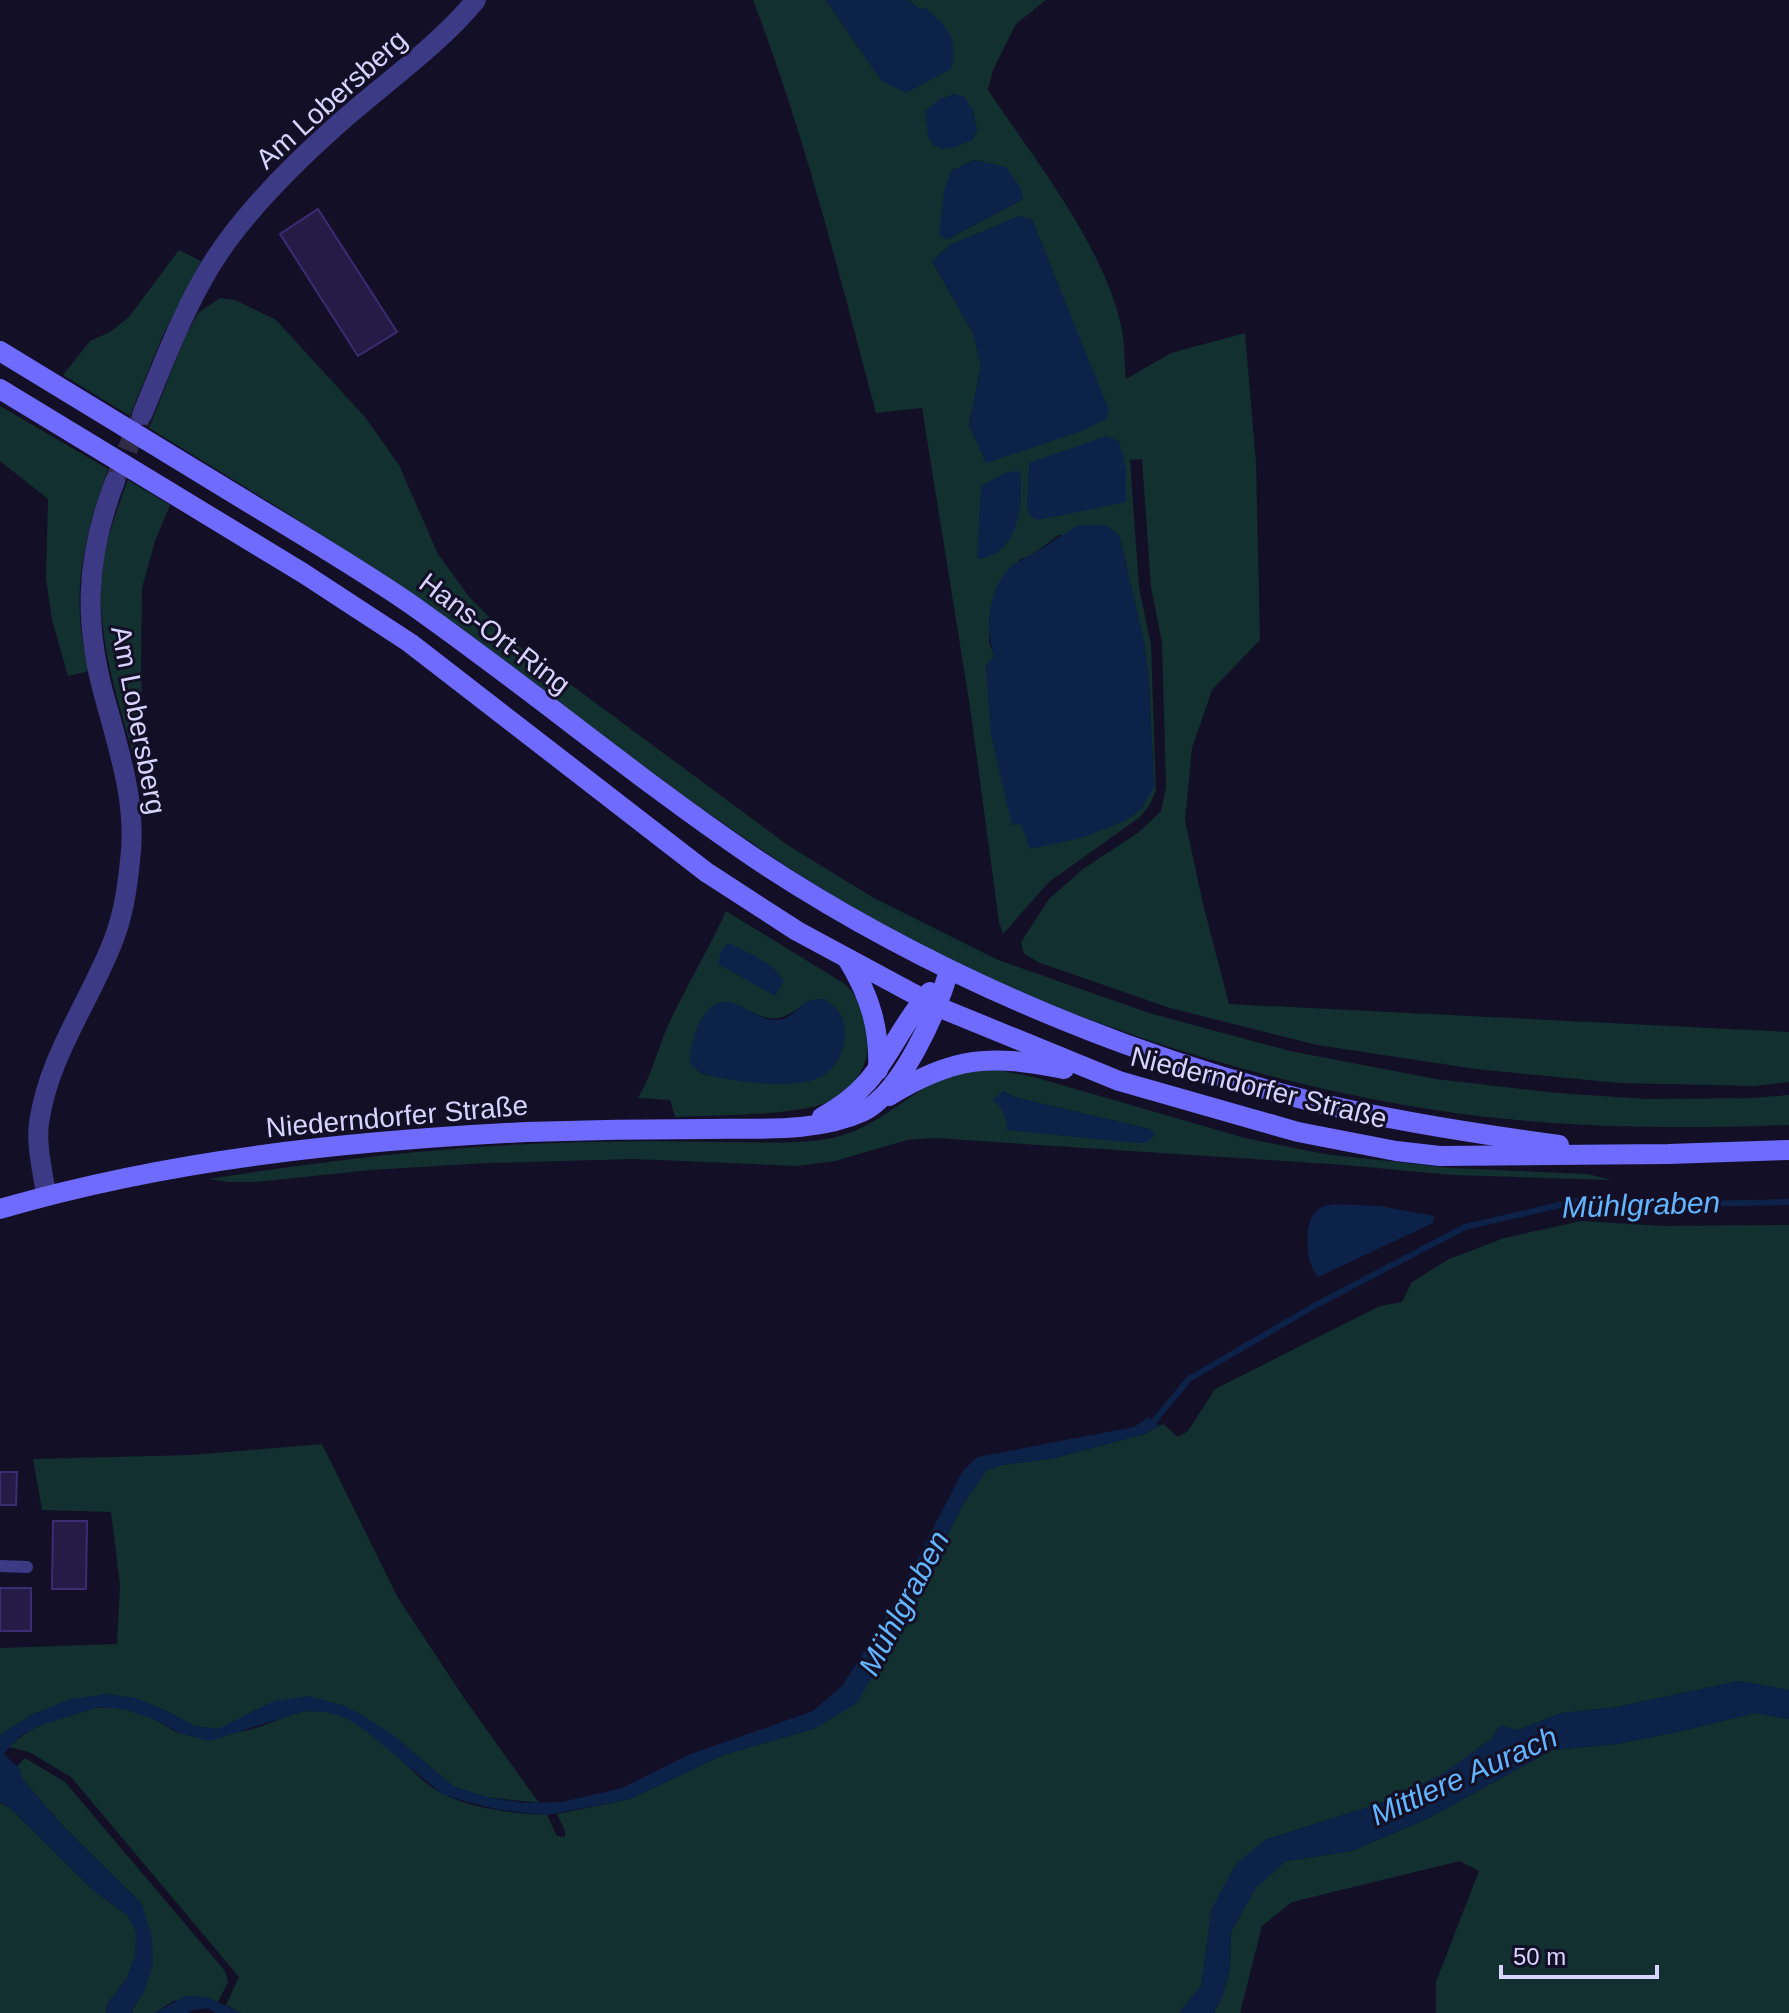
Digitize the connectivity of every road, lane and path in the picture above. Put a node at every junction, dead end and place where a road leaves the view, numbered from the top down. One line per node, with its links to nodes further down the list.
1 (476, 0): 4 (street, Am Lobersberg)
2 (0, 351): 7 (main road, Hans-Ort-Ring)
3 (0, 389): 6 (main road)
4 (142, 415)
5 (115, 481): 15 (street, Am Lobersberg)
6 (848, 960): 8 (main road); 9 (main road)
7 (949, 971): 8 (main road, Niederndorfer Straße); 14 (main road, Niederndorfer Straße)
8 (931, 1004): 9 (main road, Niederndorfer Straße); 10 (main road, Niederndorfer Straße); 11 (main road, Niederndorfer Straße)
9 (878, 1070): 12 (main road, Niederndorfer Straße)
10 (1119, 1081): 11 (main road); 14 (main road, Niederndorfer Straße)
11 (874, 1106): 12 (main road, Niederndorfer Straße)
12 (804, 1125): 15 (main road, Niederndorfer Straße)
13 (1789, 1150): 14 (main road, Niederndorfer Straße)
14 (1627, 1154)
15 (46, 1195): 16 (main road, Niederndorfer Straße)
16 (0, 1209)
17 (0, 1566): 18 (lane)
18 (27, 1567)

